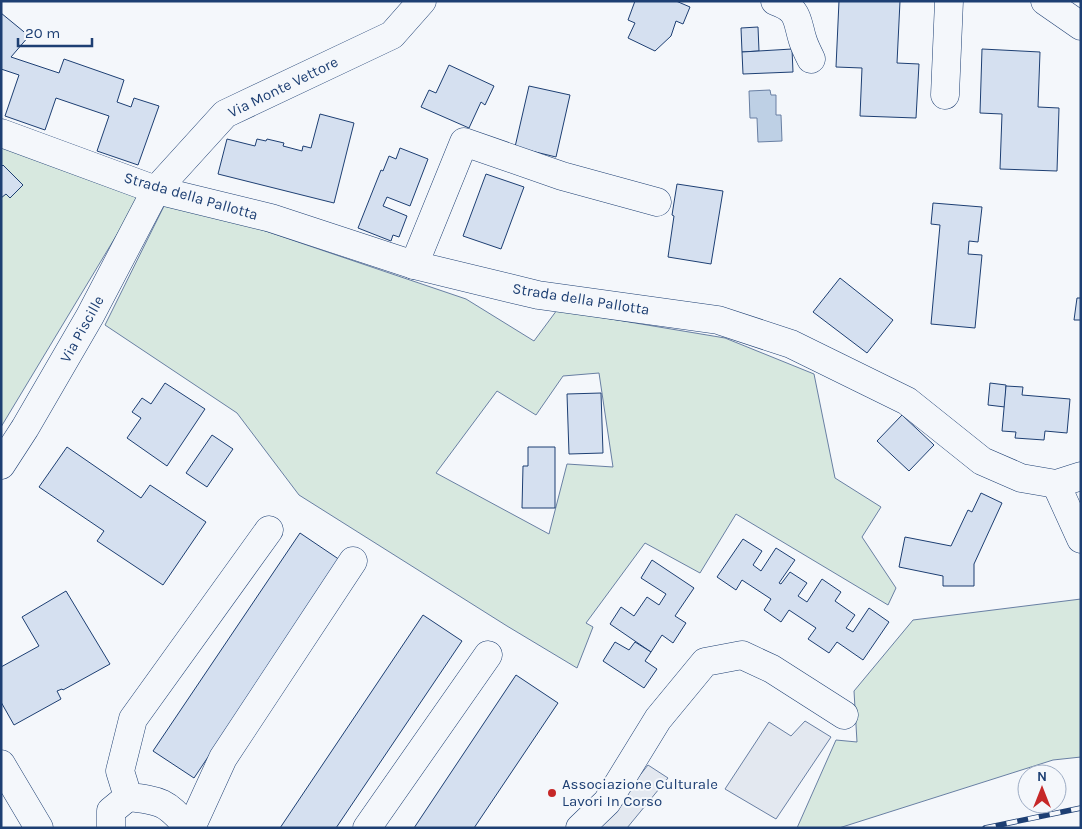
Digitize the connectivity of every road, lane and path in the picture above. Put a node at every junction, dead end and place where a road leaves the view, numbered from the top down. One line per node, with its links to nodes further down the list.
1 (422, 1): 9 (street, Via Monte Vettore)
2 (775, 1): 6 (street)
3 (949, 1): 7 (street)
4 (1045, 1): 5 (street)
5 (1081, 26)
6 (811, 59)
7 (945, 96)
8 (1, 134): 9 (street, Strada della Pallotta)
9 (156, 190): 11 (street, Strada della Pallotta); 12 (street, Via Piscille)
10 (657, 202): 11 (street)
11 (414, 265): 13 (street, Strada della Pallotta)
12 (1, 465)
13 (1069, 480): 15 (street)
14 (269, 530): 20 (street)
15 (1081, 539)
16 (353, 561): 23 (street)
17 (488, 655): 24 (street)
18 (844, 715): 25 (street)
19 (1, 764): 21 (street)
20 (128, 797): 22 (street); 23 (street)
21 (39, 828)
22 (111, 828)
23 (189, 828)
24 (367, 828)
25 (580, 828)

